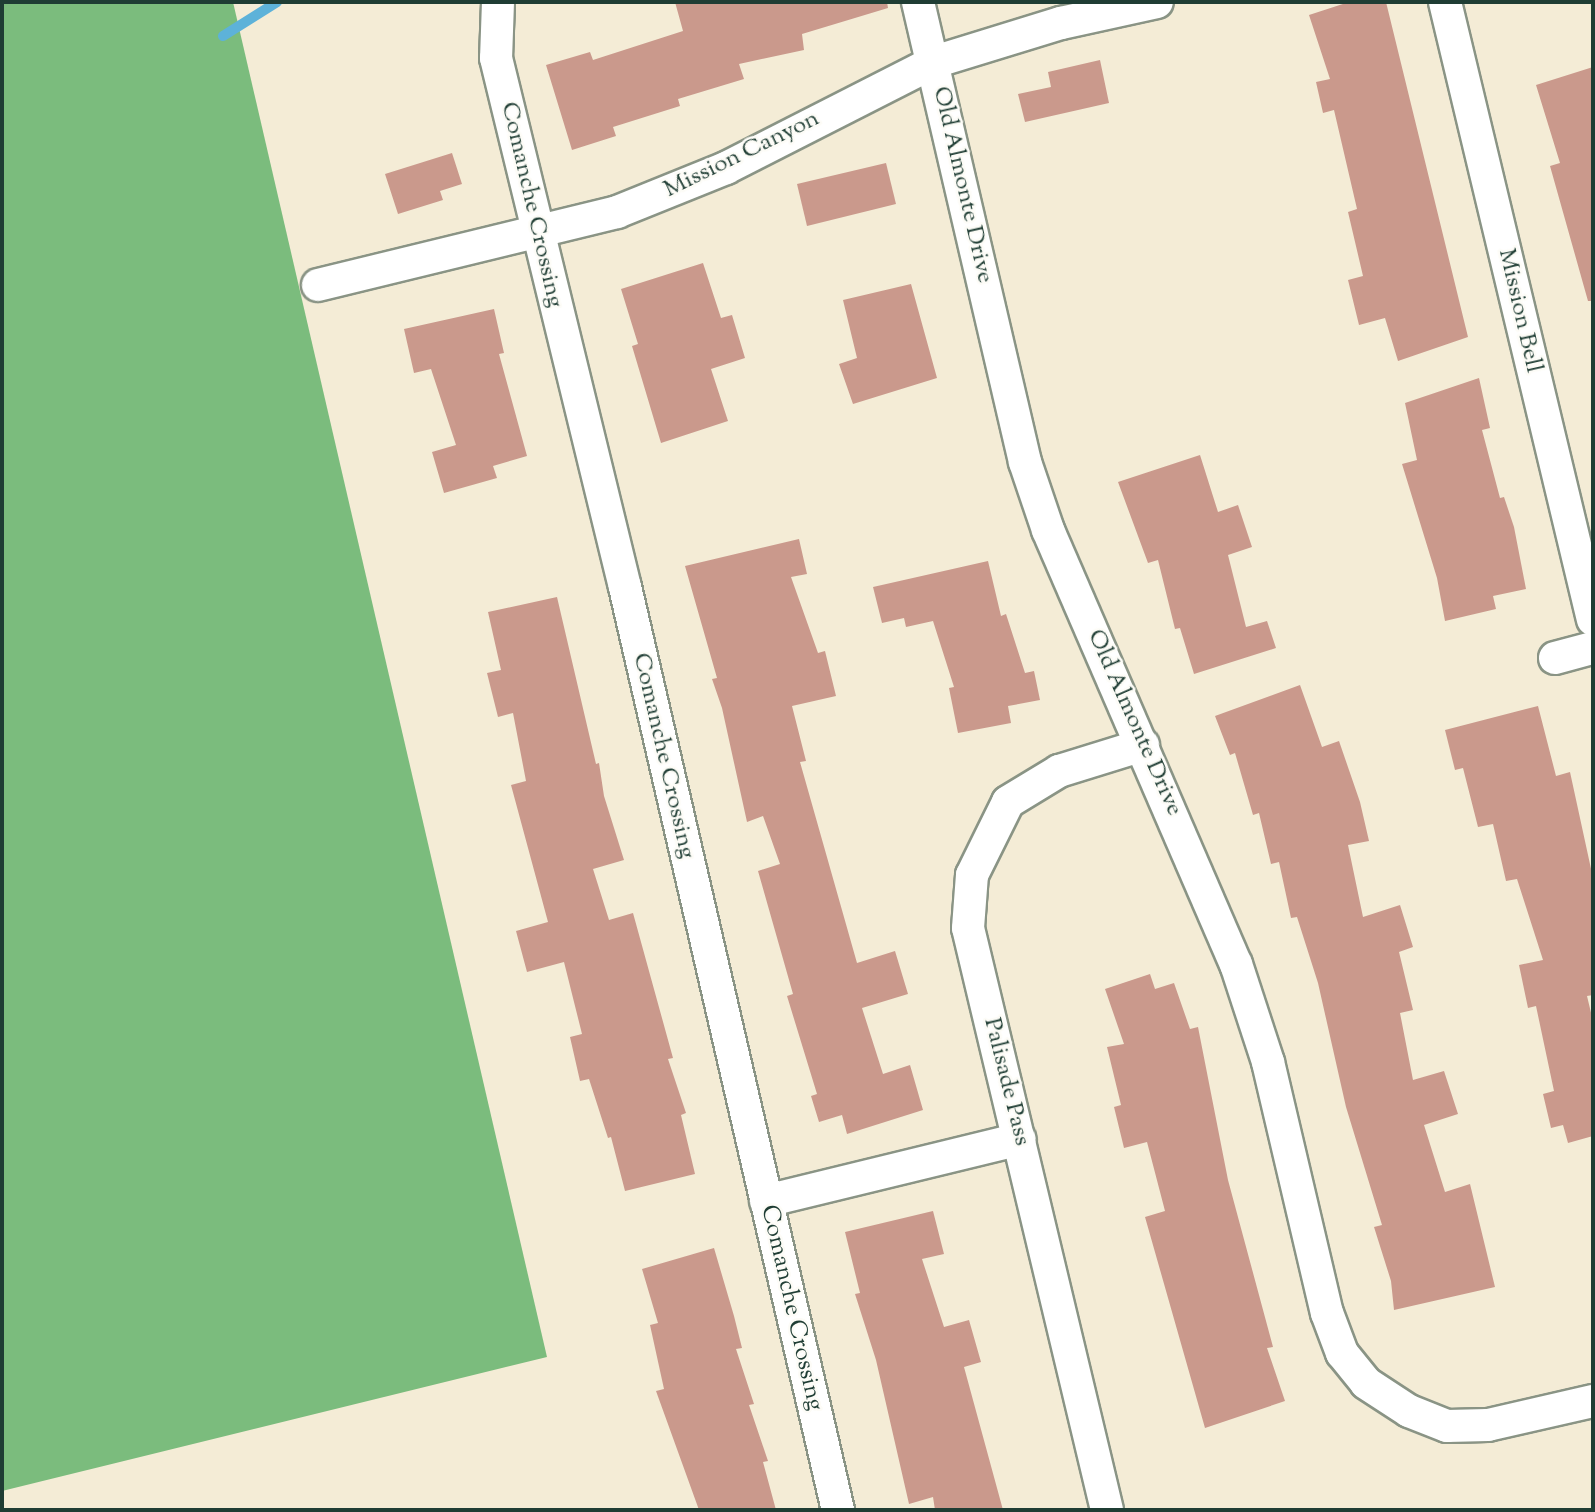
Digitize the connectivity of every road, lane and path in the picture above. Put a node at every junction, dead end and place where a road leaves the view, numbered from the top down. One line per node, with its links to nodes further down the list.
1 (498, 2): 6 (street, Comanche Crossing)
2 (918, 2): 5 (street, Old Almonte Drive)
3 (1157, 2): 5 (street, Mission Canyon)
4 (1445, 2): 8 (street, Mission Bell)
5 (934, 62): 6 (street, Mission Canyon); 11 (street, Old Almonte Drive)
6 (537, 234): 7 (street, Mission Canyon); 13 (street, Comanche Crossing)
7 (318, 285)
8 (1593, 620)
9 (1593, 648): 10 (street)
10 (1555, 657)
11 (1143, 745): 12 (street, Palisade Pass); 14 (street, Old Almonte Drive)
12 (1020, 1139): 13 (street); 16 (street, Palisade Pass)
13 (766, 1201): 15 (street, Comanche Crossing)
14 (1593, 1401)
15 (838, 1510)
16 (1107, 1510)

